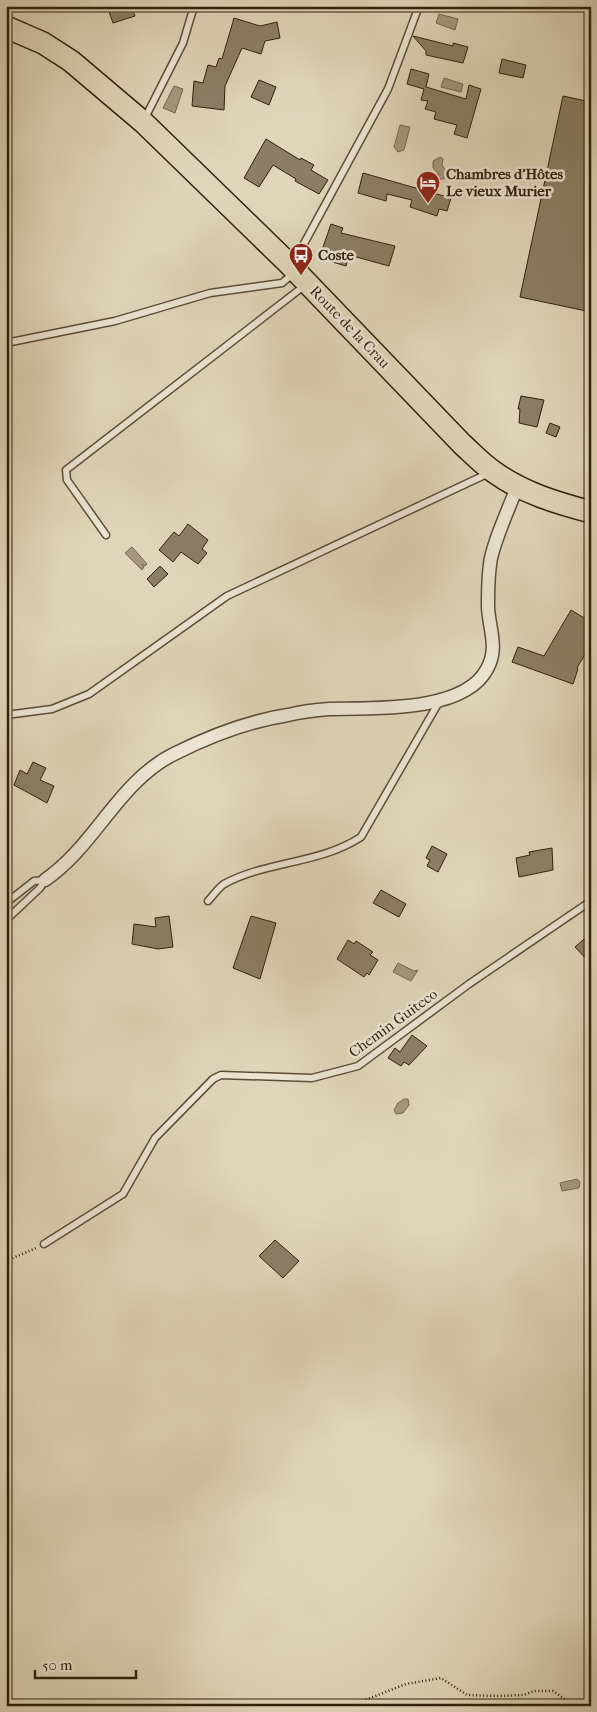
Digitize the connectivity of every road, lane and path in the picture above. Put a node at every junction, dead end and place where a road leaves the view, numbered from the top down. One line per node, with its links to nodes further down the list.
1 (194, 6): 4 (lane)
2 (419, 6): 5 (lane)
3 (6, 27): 4 (main road, Route de la Crau)
4 (143, 122): 5 (main road, Route de la Crau)
5 (298, 273): 6 (lane); 7 (main road, Route de la Crau); 10 (lane)
6 (6, 343)
7 (493, 472): 8 (main road, Route de la Crau); 12 (lane)
8 (518, 487): 9 (main road, Route de la Crau); 11 (street)
9 (591, 512)
10 (106, 536)
11 (439, 702): 13 (street); 14 (lane)
12 (6, 715)
13 (45, 880): 16 (lane); 17 (lane)
14 (208, 901)
15 (591, 901): 18 (lane, Chemin Guiteco)
16 (6, 902)
17 (6, 920)
18 (44, 1244): 19 (path)
19 (6, 1261)
20 (230, 1706): 21 (path)
21 (575, 1706)

